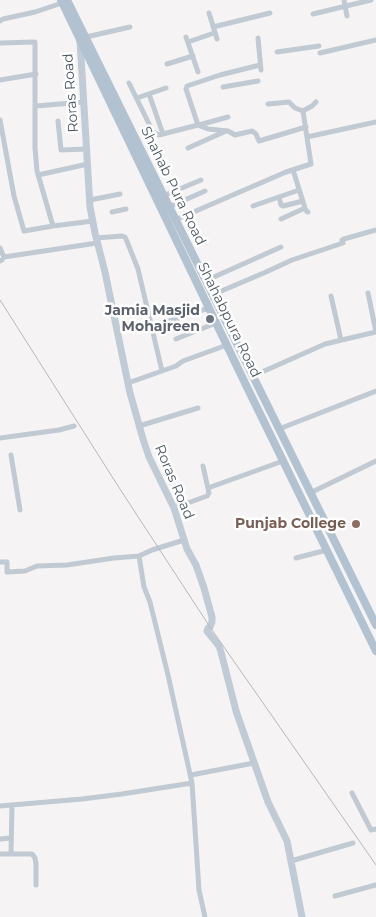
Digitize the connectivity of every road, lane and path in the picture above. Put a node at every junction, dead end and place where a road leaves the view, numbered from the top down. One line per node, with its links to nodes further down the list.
1 (371, 0): 3 (street)
2 (66, 1): 8 (street); 11 (main road, Shahab Pura Road)
3 (345, 3): 6 (street); 7 (street)
4 (209, 13): 10 (street)
5 (270, 13): 10 (street)
6 (313, 14)
7 (347, 16)
8 (0, 21)
9 (130, 28): 11 (street)
10 (214, 30): 13 (street); 19 (street)
11 (83, 38): 30 (main road, Roras Road); 54 (main road, Shahab Pura Road); 61 (main road)
12 (258, 38): 39 (street)
13 (217, 40)
14 (376, 40): 18 (street)
15 (0, 43): 22 (street)
16 (319, 46): 17 (street)
17 (277, 52)
18 (320, 53)
19 (193, 56): 20 (street); 21 (street)
20 (167, 64)
21 (198, 72)
22 (36, 74): 23 (street); 33 (street)
23 (0, 80)
24 (258, 81): 26 (street)
25 (129, 84): 29 (street)
26 (223, 87)
27 (166, 88): 28 (street)
28 (149, 94): 29 (street); 42 (street)
29 (137, 98): 42 (street)
30 (84, 102): 33 (street); 46 (main road, Roras Road)
31 (316, 102): 34 (street)
32 (268, 104): 34 (street)
33 (36, 106): 49 (street)
34 (303, 111): 40 (street)
35 (228, 116): 39 (street)
36 (0, 120): 44 (street)
37 (58, 121): 46 (street)
38 (376, 122): 43 (street)
39 (198, 125): 41 (street); 42 (street)
40 (306, 127): 41 (street); 43 (street)
41 (228, 130): 45 (street)
42 (163, 134)
43 (307, 137): 48 (street)
44 (2, 144): 64 (street)
45 (188, 148)
46 (87, 149): 47 (main road, Roras Road)
47 (88, 164): 49 (street); 56 (main road, Roras Road)
48 (293, 170): 51 (street); 61 (street)
49 (38, 175): 64 (street)
50 (200, 180): 54 (street)
51 (299, 190): 55 (street); 57 (street)
52 (205, 191): 61 (street)
53 (120, 194): 56 (street)
54 (163, 196): 61 (main road, Shahab Pura Road)
55 (279, 197): 57 (street); 58 (street)
56 (90, 200): 63 (main road, Roras Road)
57 (303, 201): 62 (street)
58 (253, 206)
59 (126, 209): 60 (street)
60 (112, 212)
61 (171, 215): 65 (main road, Shahab Pura Road)
62 (281, 219)
63 (93, 221): 64 (street); 67 (main road, Roras Road)
64 (52, 226)
65 (176, 230): 70 (main road, Shahab Pura Road); 74 (main road, Shahabpura Road)
66 (376, 230): 72 (street)
67 (97, 240): 69 (street); 76 (street); 83 (main road, Roras Road)
68 (281, 247): 70 (street)
69 (0, 248)
70 (205, 281): 72 (main road, Shahab Pura Road)
71 (368, 293): 77 (street)
72 (212, 295): 82 (main road, Shahab Pura Road)
73 (331, 296): 79 (street)
74 (209, 308): 75 (main road, Shahabpura Road); 76 (street)
75 (216, 323): 78 (street); 80 (main road, Shahabpura Road)
76 (151, 326): 81 (street)
77 (376, 332): 79 (street)
78 (176, 338)
79 (341, 340): 82 (street)
80 (227, 345): 81 (street); 91 (main road, Shahabpura Road)
81 (162, 371): 83 (street)
82 (253, 376): 88 (main road, Shahab Pura Road)
83 (128, 383): 87 (main road, Roras Road)
84 (376, 391): 88 (street)
85 (198, 408): 87 (street)
86 (74, 426): 89 (street)
87 (139, 426): 97 (main road, Roras Road)
88 (278, 429): 95 (main road, Shahab Pura Road)
89 (0, 438)
90 (11, 455): 98 (street)
91 (283, 461): 94 (street); 96 (main road, Shahabpura Road)
92 (376, 461): 95 (street)
93 (203, 466): 94 (street)
94 (208, 488): 97 (street)
95 (310, 493): 96 (main road); 104 (main road, Shahab Pura Road)
96 (301, 498): 100 (main road, Shahabpura Road)
97 (174, 508): 99 (main road, Roras Road)
98 (20, 510)
99 (184, 540): 101 (street); 106 (main road, Roras Road)
100 (327, 550): 102 (street); 105 (main road, Shahabpura Road)
101 (139, 556): 103 (street); 107 (street)
102 (296, 558)
103 (0, 562)
104 (376, 626)
105 (375, 646)
106 (254, 763): 107 (street); 118 (main road, Roras Road)
107 (190, 775): 108 (street)
108 (192, 783): 111 (street); 122 (street)
109 (352, 793): 112 (street)
110 (0, 806): 111 (street)
111 (12, 806): 114 (street)
112 (376, 829)
113 (0, 838): 114 (street)
114 (12, 838): 117 (street)
115 (353, 843): 118 (street)
116 (0, 854): 117 (street)
117 (11, 854): 120 (street)
118 (291, 861): 123 (main road, Roras Road)
119 (376, 885): 121 (street)
120 (36, 886)
121 (335, 896)
122 (205, 917)
123 (302, 917)

